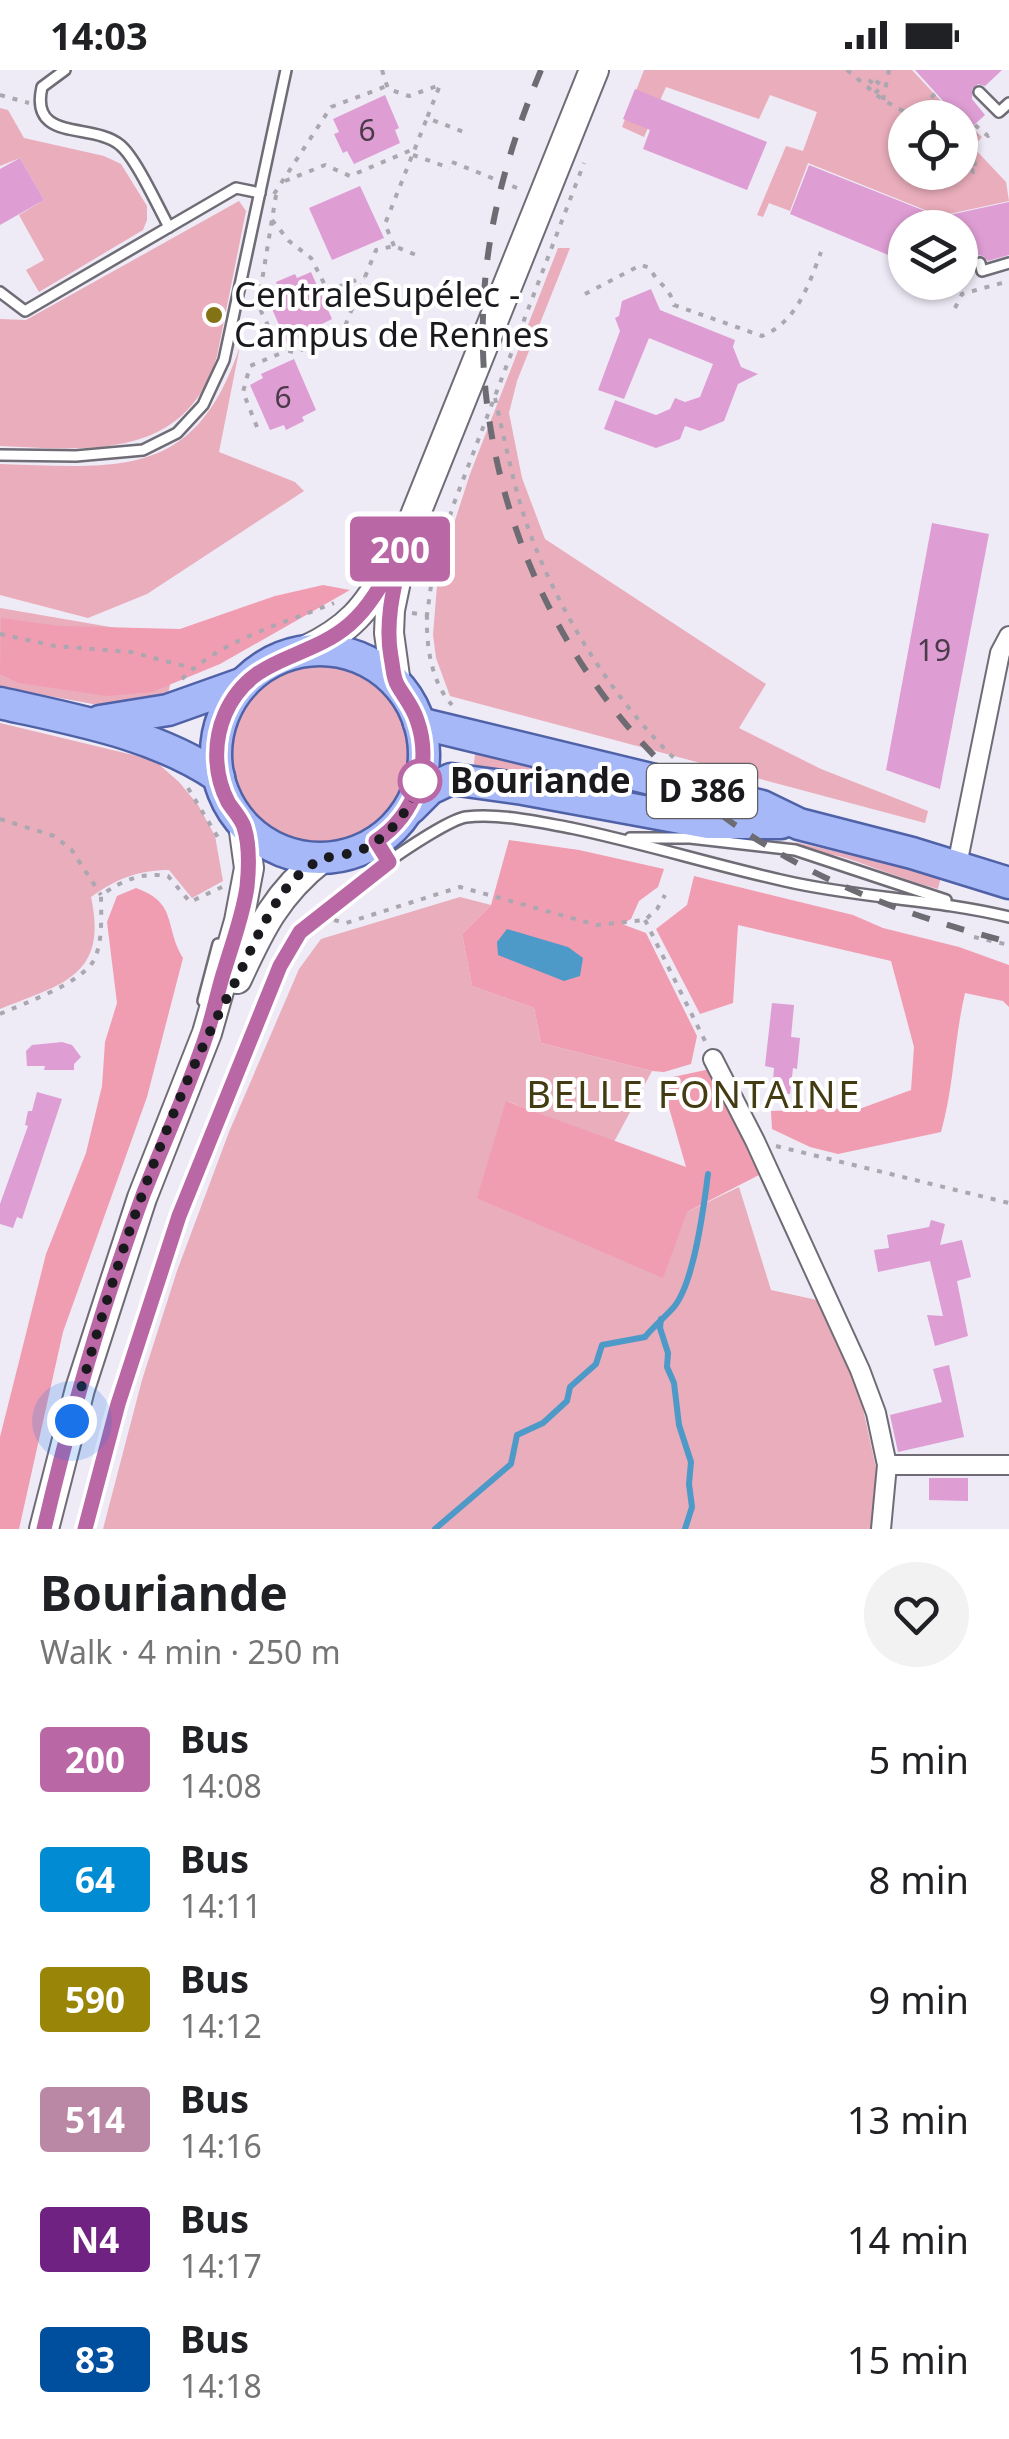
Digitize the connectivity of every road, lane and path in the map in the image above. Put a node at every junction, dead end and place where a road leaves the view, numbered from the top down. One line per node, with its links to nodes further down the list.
1 (65, 70): 15 (lane)
2 (286, 70): 25 (lane)
3 (382, 70): 7 (path)
4 (594, 70): 27 (main road)
5 (848, 70): 11 (path)
6 (889, 70): 11 (path)
7 (387, 86): 16 (path); 24 (path)
8 (979, 92): 14 (lane)
9 (936, 93): 12 (path)
10 (0, 95): 15 (path)
11 (883, 100): 13 (path)
12 (929, 100)
13 (888, 103)
14 (1009, 104)
15 (40, 106): 29 (lane)
16 (427, 118): 20 (path); 23 (path)
17 (978, 128): 19 (path)
18 (994, 130): 19 (path)
19 (982, 131): 21 (path)
20 (464, 132)
21 (978, 134)
22 (590, 148): 41 (path)
23 (414, 152): 24 (path); 27 (path); 30 (path)
24 (285, 181): 26 (path)
25 (260, 192): 26 (path); 29 (lane); 43 (lane)
26 (276, 194): 28 (path)
27 (543, 198): 44 (main road)
28 (272, 220): 35 (path); 40 (path)
29 (169, 227): 37 (lane)
30 (394, 246): 32 (path); 35 (path)
31 (821, 252): 38 (path)
32 (416, 255)
33 (980, 263): 34 (lane)
34 (1009, 264)
35 (366, 276): 40 (path)
36 (1009, 281): 39 (path)
37 (0, 292)
38 (585, 294)
39 (955, 308)
40 (279, 348): 42 (path)
41 (495, 398): 45 (path); 55 (path)
42 (257, 427)
43 (0, 455)
44 (379, 608): 45 (path); 46 (path); 48 (main road); 50 (main road)
45 (427, 616): 52 (path)
46 (0, 634)
47 (1009, 636): 63 (street)
48 (304, 651): 49 (main road); 50 (main road)
49 (244, 684): 53 (main road); 56 (main road)
50 (396, 684): 54 (main road)
51 (0, 704): 53 (main road)
52 (454, 708)
53 (87, 722): 56 (main road)
54 (419, 723): 59 (main road, D 386); 61 (main road)
55 (680, 763)
56 (219, 776): 58 (main road)
57 (0, 819): 66 (path)
58 (243, 824): 62 (main road); 68 (lane); 77 (main road)
59 (799, 824): 61 (main road, D 386); 63 (main road, D 386)
60 (616, 838): 61 (lane); 69 (lane); 69 (lane)
61 (388, 842): 62 (main road); 84 (lane)
62 (322, 858): 77 (main road)
63 (957, 865): 64 (main road, D 386)
64 (1009, 882)
65 (226, 884): 66 (path)
66 (101, 895): 76 (path)
67 (665, 895): 71 (path)
68 (230, 903)
69 (968, 907): 70 (lane)
70 (1009, 917)
71 (645, 920): 72 (path); 78 (path)
72 (338, 921)
73 (220, 936): 77 (lane)
74 (974, 936): 75 (path)
75 (1009, 945)
76 (0, 1014)
77 (208, 1033): 83 (main road)
78 (714, 1059): 79 (street)
79 (756, 1141): 80 (path); 82 (street)
80 (1009, 1203)
81 (1009, 1465): 82 (street)
82 (888, 1466): 85 (street)
83 (44, 1529)
84 (85, 1529)
85 (881, 1529)

